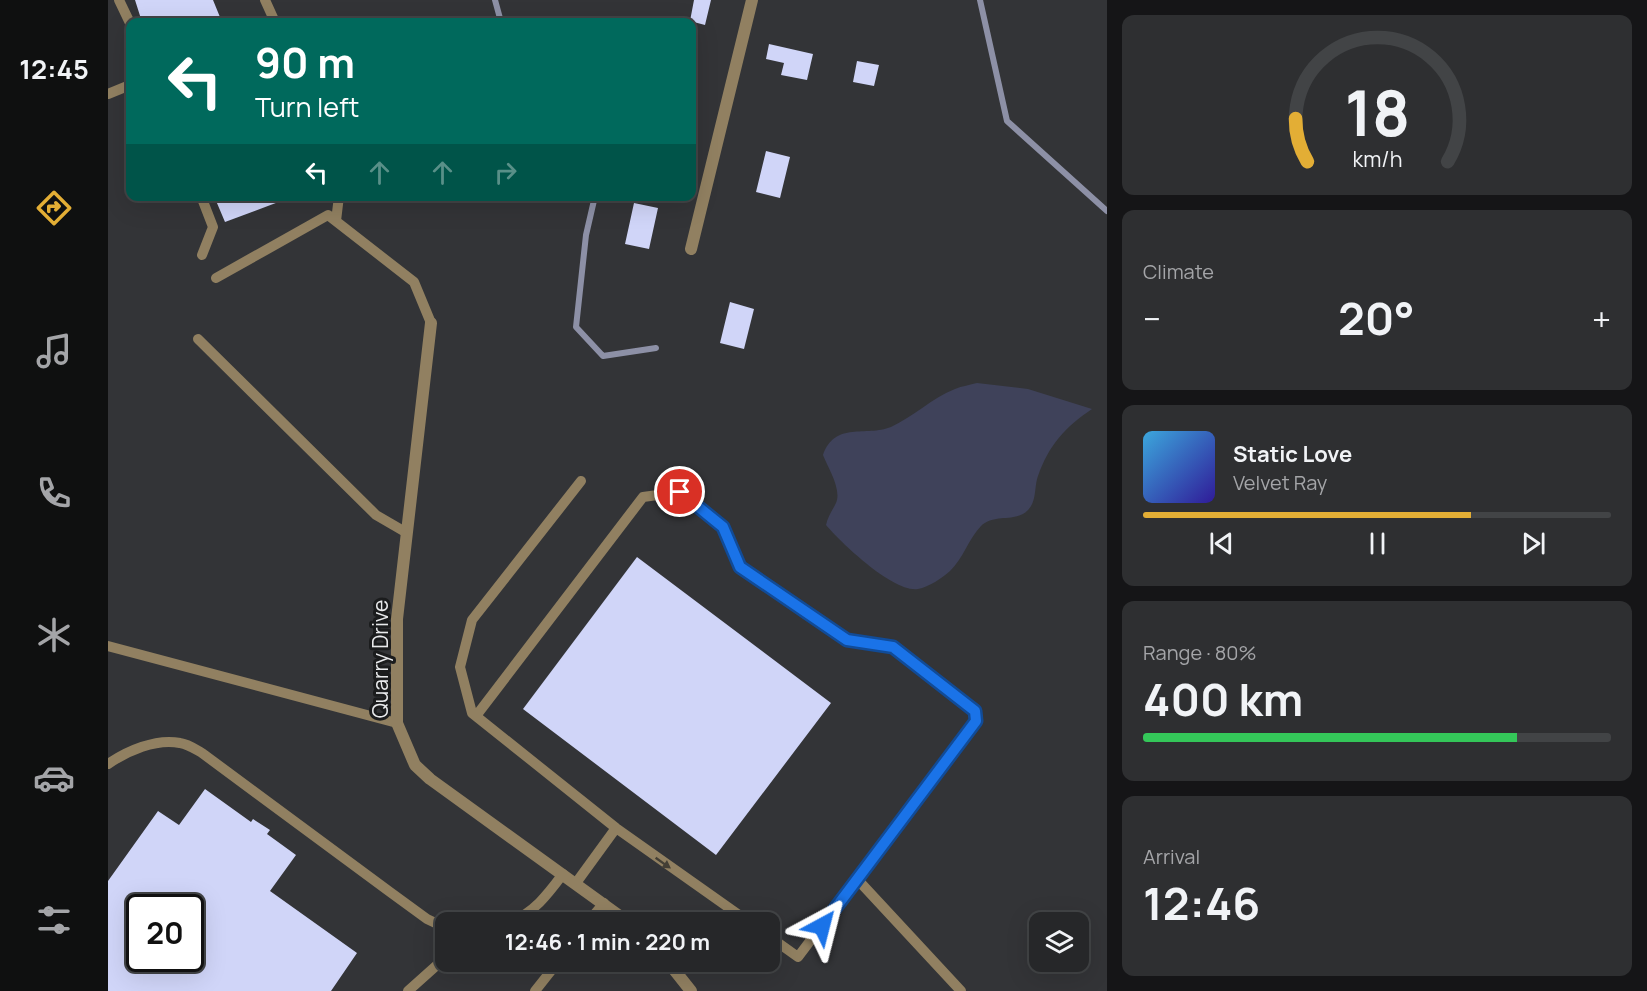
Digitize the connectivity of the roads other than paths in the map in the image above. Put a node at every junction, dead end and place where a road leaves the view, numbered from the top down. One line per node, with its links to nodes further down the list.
1 (119, 0): 4 (lane)
2 (265, 0): 5 (lane)
3 (752, 0): 11 (street)
4 (128, 18)
5 (273, 18)
6 (126, 87): 7 (lane)
7 (108, 94)
8 (203, 201): 12 (lane)
9 (338, 201): 10 (lane)
10 (336, 221): 13 (lane); 14 (lane)
11 (691, 249)
12 (202, 255)
13 (216, 278)
14 (431, 323): 17 (street, Quarry Drive)
15 (198, 339): 17 (lane)
16 (581, 481): 19 (lane)
17 (407, 533): 20 (street, Quarry Drive)
18 (108, 646): 20 (lane)
19 (476, 716): 22 (lane); 24 (lane)
20 (397, 723): 23 (street, Quarry Drive)
21 (108, 764): 31 (lane)
22 (616, 828): 25 (lane); 30 (lane, one-way to 30)
23 (563, 874): 25 (street, Quarry Drive); 27 (lane)
24 (858, 880): 32 (lane); 39 (lane)
25 (576, 883): 26 (street, Quarry Drive)
26 (604, 903): 28 (lane); 29 (street, Quarry Drive)
27 (529, 912)
28 (596, 912)
29 (615, 912)
30 (735, 912)
31 (435, 923)
32 (780, 944)
33 (435, 967): 36 (lane)
34 (550, 972): 37 (lane)
35 (676, 972): 38 (street)
36 (408, 991)
37 (535, 991)
38 (691, 991)
39 (961, 991)

